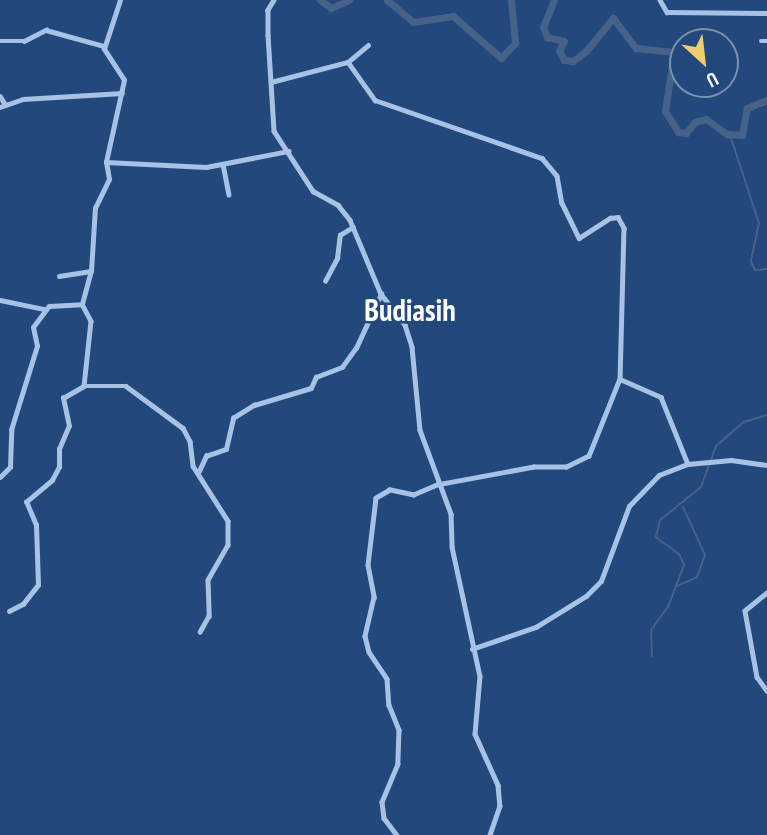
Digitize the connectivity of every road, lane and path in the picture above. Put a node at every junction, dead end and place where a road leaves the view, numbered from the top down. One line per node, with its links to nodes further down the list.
1 (120, 0): 7 (street)
2 (274, 0): 9 (street)
3 (660, 0): 4 (street)
4 (767, 13)
5 (0, 41): 7 (street)
6 (368, 45): 8 (street)
7 (104, 46): 10 (street)
8 (348, 62): 9 (street); 25 (street)
9 (271, 82): 13 (street)
10 (122, 93): 12 (street); 14 (street)
11 (0, 96): 12 (street)
12 (2, 106)
13 (289, 151): 15 (street); 17 (street)
14 (106, 162): 15 (street); 18 (street)
15 (223, 164): 16 (street)
16 (229, 194)
17 (354, 227): 20 (street); 21 (street)
18 (92, 271): 19 (street); 23 (street)
19 (59, 275)
20 (326, 281)
21 (381, 294): 29 (street); 31 (street)
22 (0, 300): 24 (street)
23 (82, 304): 24 (street); 26 (street)
24 (45, 309): 30 (street)
25 (620, 379): 27 (street); 31 (street)
26 (85, 386): 29 (street); 33 (street)
27 (688, 464): 28 (street); 35 (street)
28 (767, 464)
29 (199, 471): 34 (street)
30 (0, 477)
31 (437, 485): 35 (street); 37 (street)
32 (767, 593): 36 (street)
33 (9, 611)
34 (200, 632)
35 (472, 649): 38 (street)
36 (767, 691)
37 (397, 835)
38 (490, 835)

